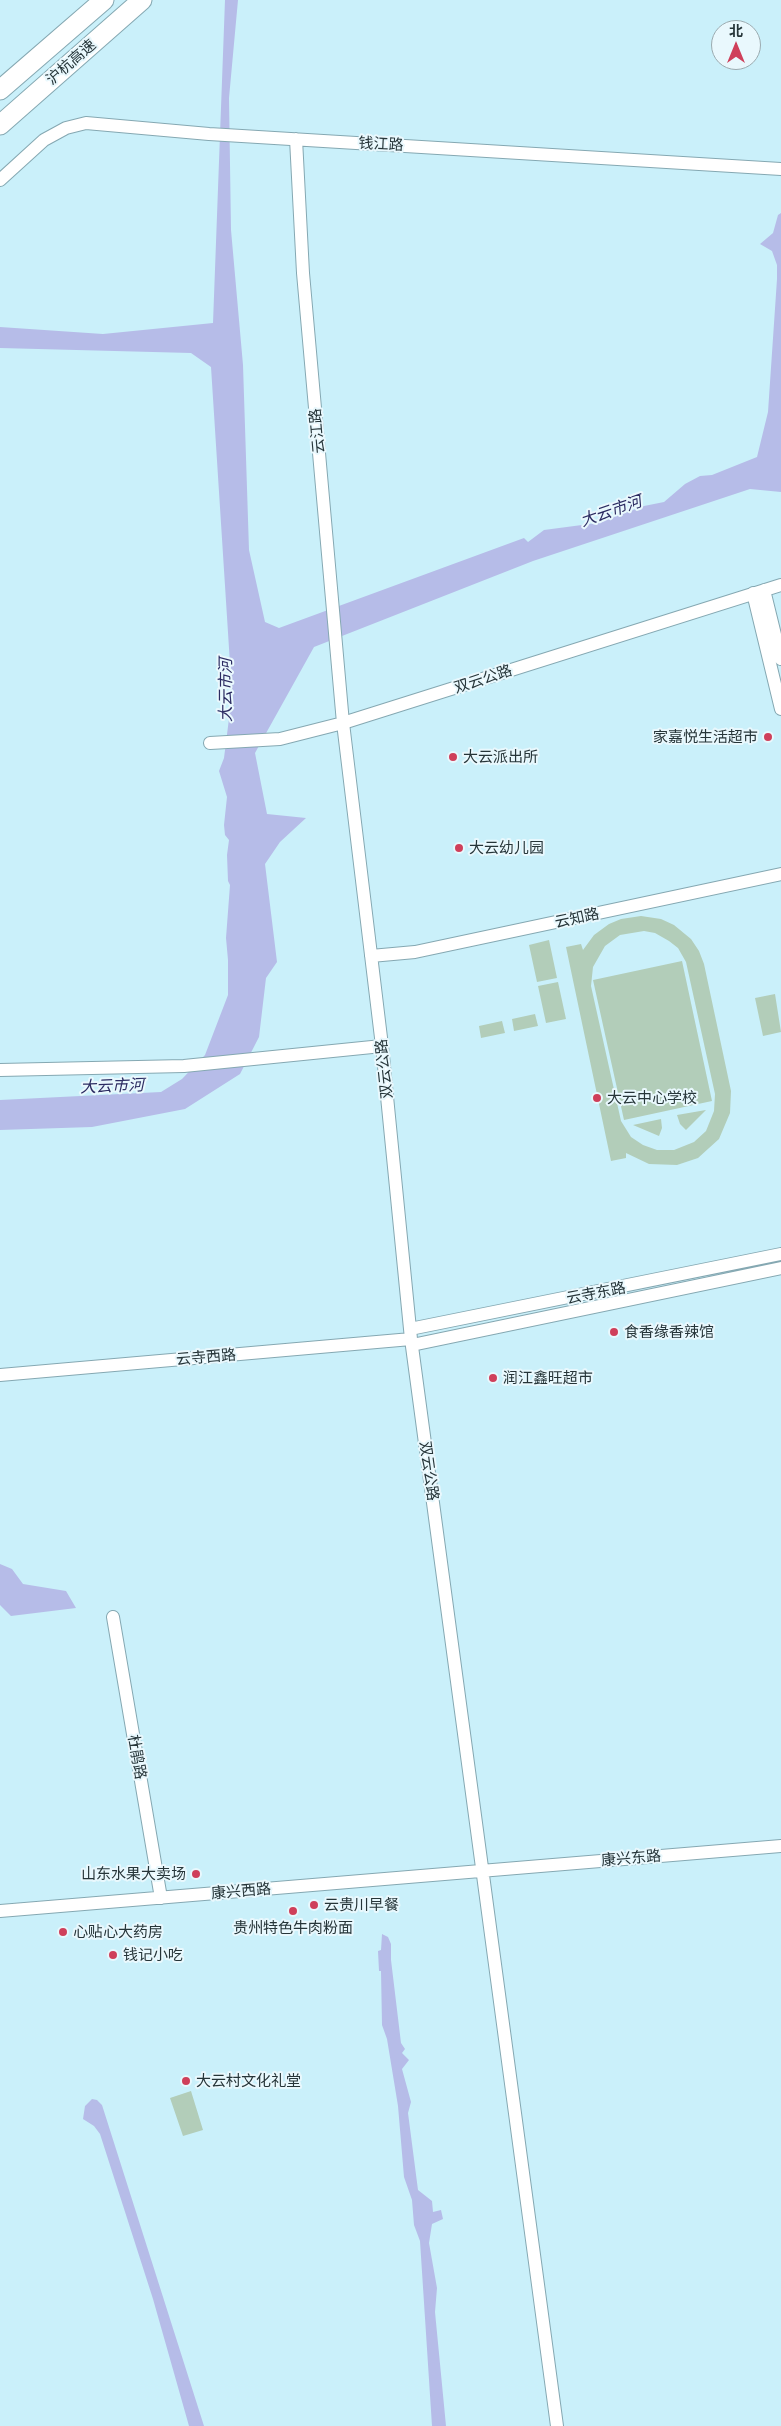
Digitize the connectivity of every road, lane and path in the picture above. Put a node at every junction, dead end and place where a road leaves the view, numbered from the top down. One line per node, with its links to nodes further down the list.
1 (104, 0): 3 (highway, 沪杭高速)
2 (142, 0): 4 (highway, 沪杭高速)
3 (0, 90)
4 (0, 125)
5 (296, 140): 6 (street, 钱江路); 7 (street, 钱江路); 12 (street, 云江路)
6 (781, 169)
7 (0, 180)
8 (781, 585): 9 (street, 双云公路)
9 (758, 592): 10 (street); 11 (street); 12 (street, 双云公路)
10 (781, 658)
11 (781, 709)
12 (343, 723): 13 (street); 15 (street, 双云公路)
13 (210, 743)
14 (781, 874): 15 (street, 云知路)
15 (372, 956): 16 (street, 双云公路)
16 (382, 1046): 17 (street); 20 (street, 双云公路)
17 (0, 1070)
18 (781, 1254): 20 (street, 云寺东路)
19 (781, 1268): 20 (street, 云寺东路)
20 (411, 1337): 21 (street, 云寺西路); 24 (street, 双云公路)
21 (0, 1375)
22 (113, 1617): 25 (street, 杜鹃路)
23 (781, 1846): 24 (street, 康兴东路)
24 (482, 1870): 25 (street, 康兴西路); 27 (street, 双云公路)
25 (161, 1898): 26 (street, 康兴西路)
26 (0, 1912)
27 (558, 2426)

